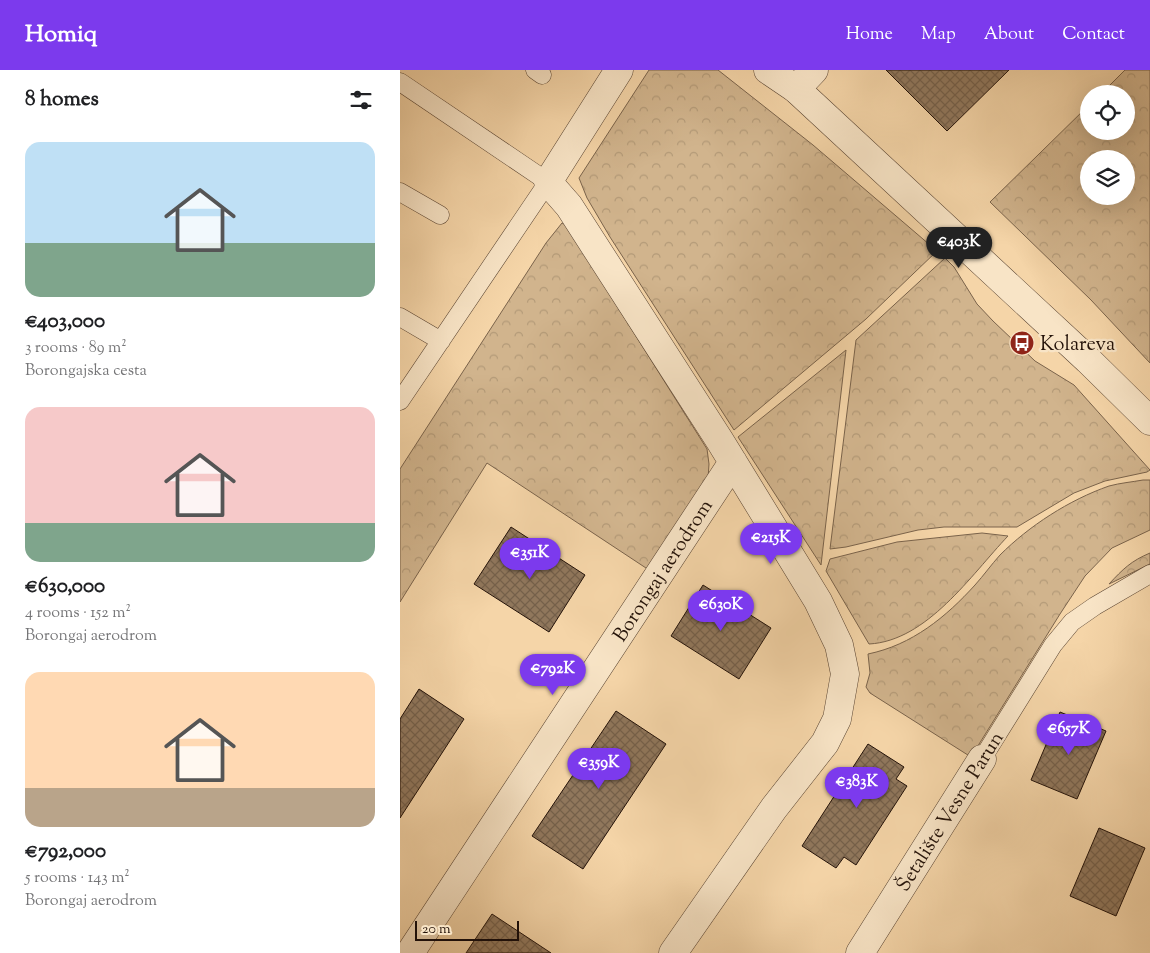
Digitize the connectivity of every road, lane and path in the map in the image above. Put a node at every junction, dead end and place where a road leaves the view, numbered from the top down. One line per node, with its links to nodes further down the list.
1 (619, 70): 5 (street)
2 (768, 70): 3 (street)
3 (805, 79): 11 (street)
4 (400, 82): 5 (lane)
5 (548, 182): 9 (lane); 12 (street)
6 (400, 192): 7 (lane)
7 (440, 215)
8 (400, 317): 9 (lane)
9 (440, 341): 10 (lane)
10 (400, 401)
11 (1150, 421)
12 (733, 462): 15 (street, Borongaj aerodrom); 16 (street)
13 (1150, 574): 14 (lane, Šetalište Vesne Parun)
14 (982, 759): 17 (street, Šetalište Vesne Parun)
15 (410, 953)
16 (673, 953)
17 (860, 953)

